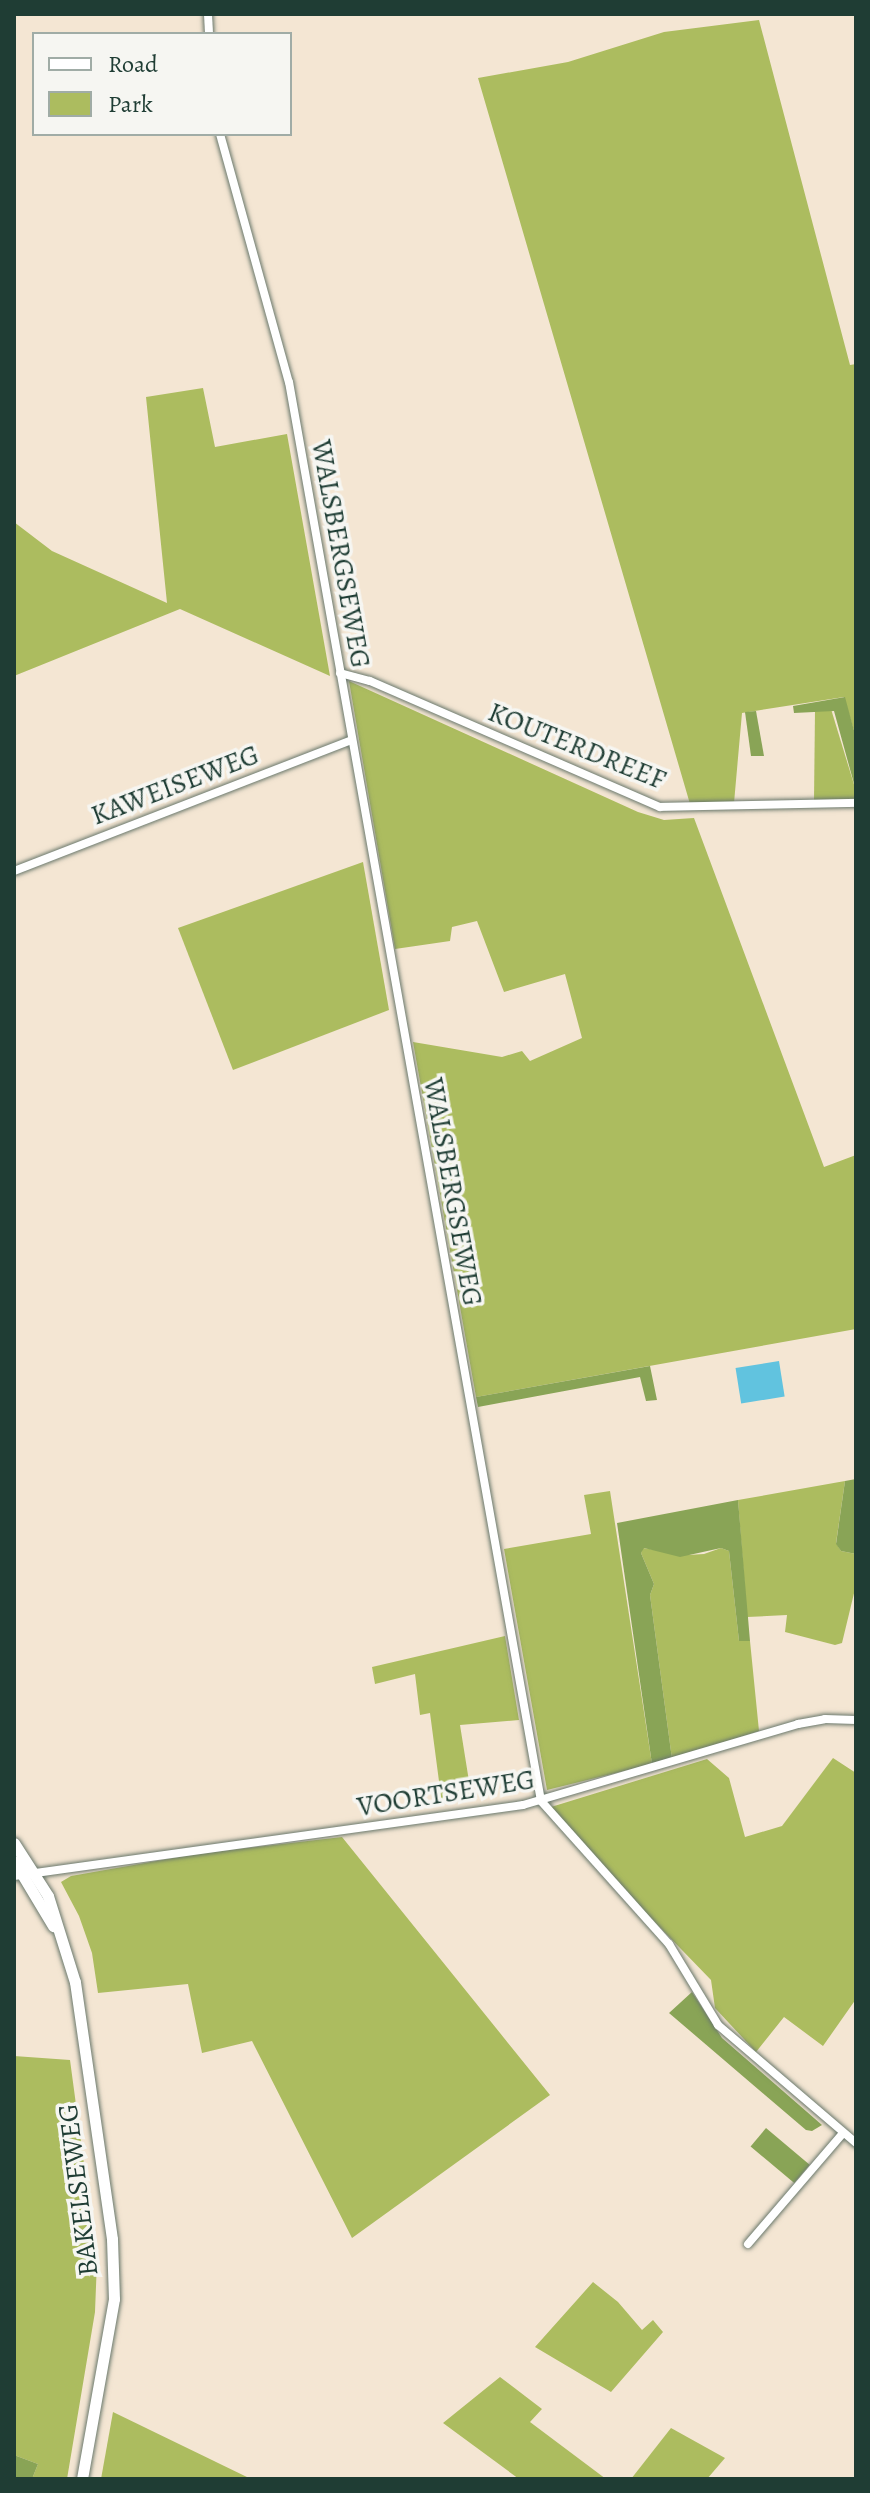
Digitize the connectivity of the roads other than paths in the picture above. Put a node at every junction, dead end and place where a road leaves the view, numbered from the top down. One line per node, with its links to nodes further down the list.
1 (221, 136): 2 (street, WALSBERGSEWEG)
2 (340, 673): 3 (street, WALSBERGSEWEG); 4 (street, KOUTERDREEF)
3 (352, 740): 5 (street, KAWEISEWEG); 7 (street, WALSBERGSEWEG)
4 (856, 803)
5 (14, 871)
6 (856, 1720): 7 (street, VOORTSEWEG)
7 (541, 1801): 10 (street, VOORTSEWEG); 11 (street)
8 (14, 1843): 10 (main road, BAKELSEWEG)
9 (14, 1861): 10 (main road, BAKELSEWEG)
10 (23, 1874): 14 (main road, BAKELSEWEG)
11 (843, 2133): 12 (street); 13 (street)
12 (856, 2143)
13 (748, 2244)
14 (82, 2479)

